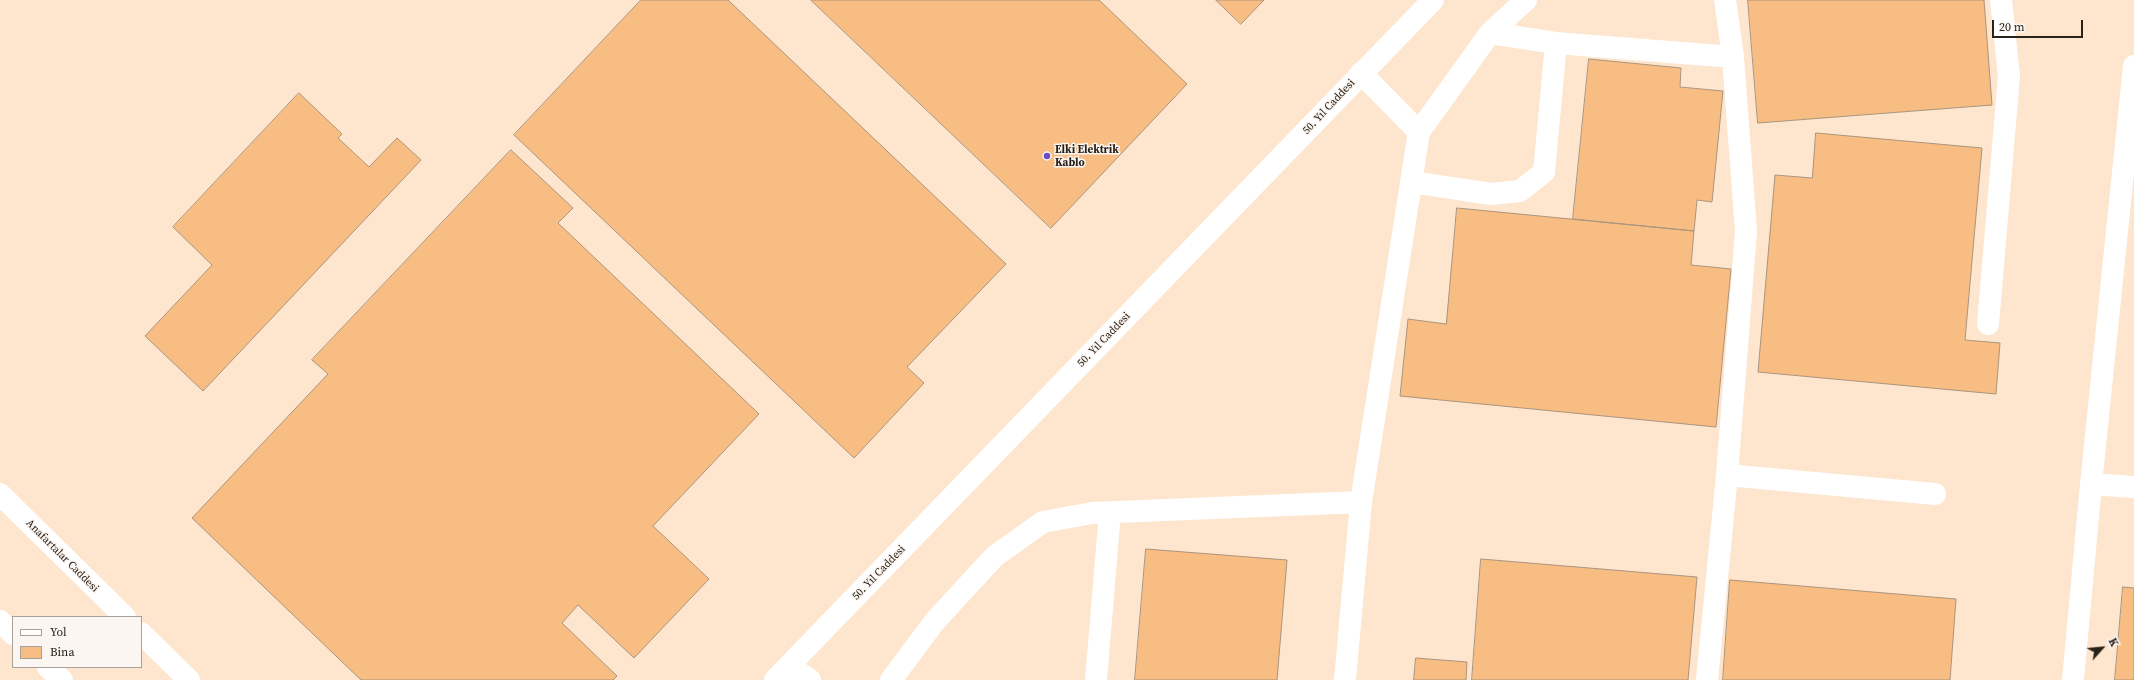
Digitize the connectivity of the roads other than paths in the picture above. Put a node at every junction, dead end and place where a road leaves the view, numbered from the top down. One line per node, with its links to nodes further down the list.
1 (1433, 0): 9 (street, 50. Yıl Caddesi)
2 (1526, 0): 5 (street)
3 (1725, 0): 7 (street)
4 (2001, 0): 12 (street)
5 (1490, 33): 6 (street); 10 (street)
6 (1556, 43): 7 (street); 11 (street)
7 (1733, 57): 13 (street)
8 (2134, 66): 14 (street)
9 (1362, 73): 10 (street); 25 (street, 50. Yıl Caddesi)
10 (1418, 132): 11 (street)
11 (1412, 182): 18 (street)
12 (1988, 324)
13 (1727, 475): 17 (street); 32 (street)
14 (2091, 484): 15 (street); 33 (street)
15 (2134, 487)
16 (0, 494): 20 (street, Anafartalar Caddesi)
17 (1935, 494)
18 (1361, 502): 19 (street); 31 (street)
19 (1110, 512): 29 (street); 30 (street)
20 (124, 616)
21 (0, 621): 22 (street)
22 (12, 633)
23 (142, 634): 27 (street)
24 (49, 668): 26 (street)
25 (782, 673): 28 (street)
26 (62, 680)
27 (189, 680)
28 (810, 680)
29 (891, 680)
30 (1096, 680)
31 (1345, 680)
32 (1707, 680)
33 (2073, 680)

